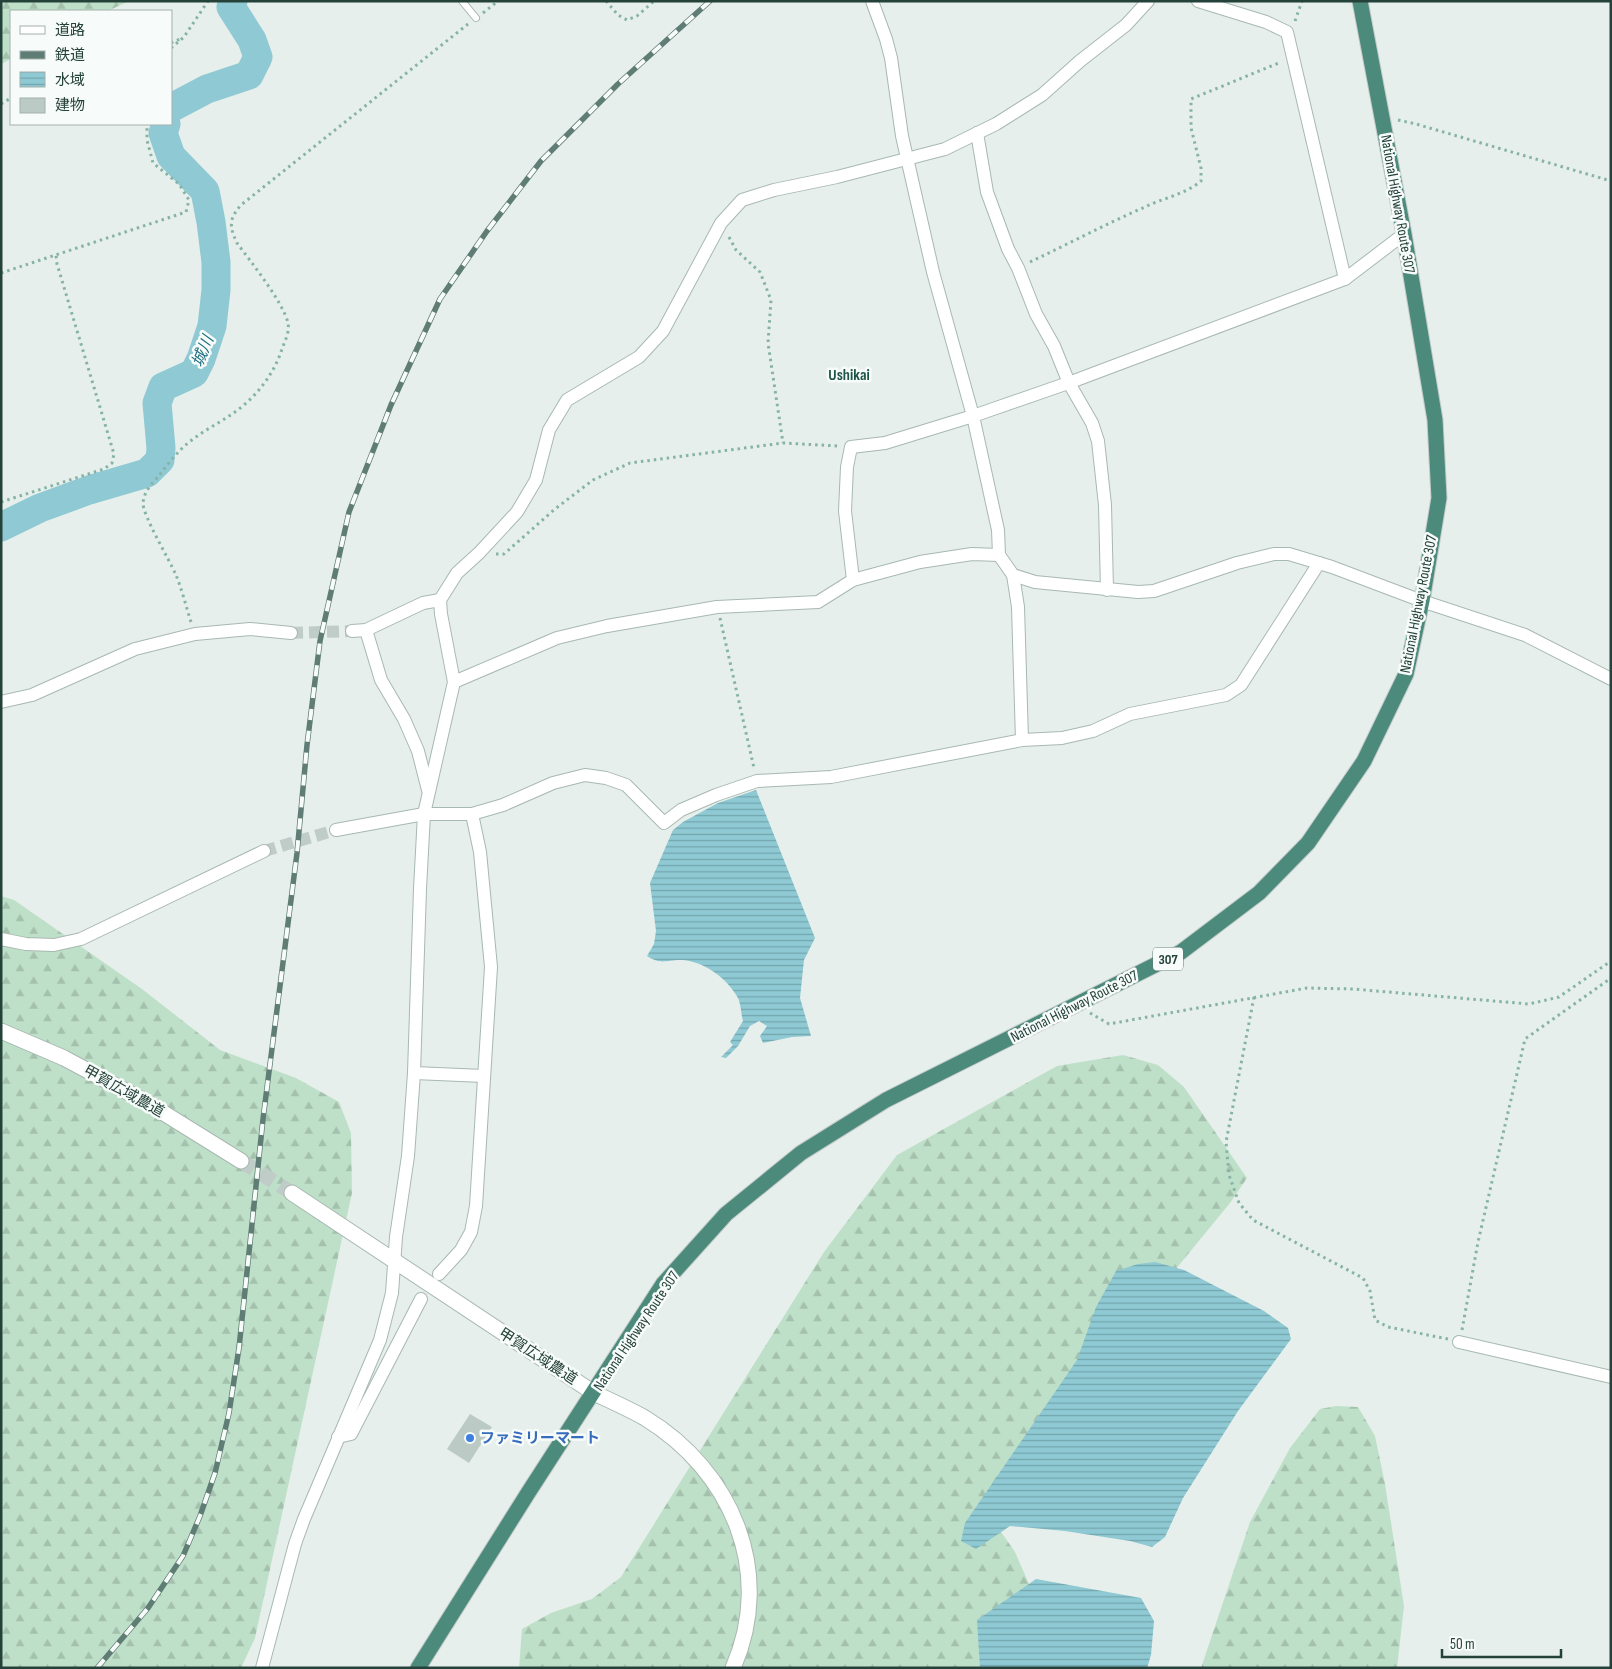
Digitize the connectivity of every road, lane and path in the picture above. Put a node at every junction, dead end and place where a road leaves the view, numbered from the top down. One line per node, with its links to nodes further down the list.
1 (208, 1): 13 (path)
2 (462, 1): 11 (lane)
3 (498, 1): 11 (path)
4 (606, 1): 5 (path)
5 (654, 1)
6 (872, 1): 20 (street)
7 (1148, 1): 19 (street)
8 (1198, 1): 12 (street)
9 (1302, 1): 12 (path)
10 (1360, 1): 17 (highway, National Highway Route 307 / 307)
11 (476, 18): 45 (path)
12 (1287, 32): 16 (street)
13 (184, 37): 14 (path); 15 (path)
14 (172, 43)
15 (172, 47)
16 (1294, 58): 25 (path); 27 (street)
17 (1382, 116): 21 (path); 23 (highway, National Highway Route 307 / 307)
18 (147, 125): 24 (path)
19 (977, 134): 20 (street); 25 (street)
20 (908, 160): 22 (street); 29 (street)
21 (1611, 181)
22 (721, 223): 30 (path); 33 (street)
23 (1404, 234): 27 (street); 40 (highway, National Highway Route 307 / 307)
24 (56, 255): 26 (path); 32 (path)
25 (1018, 268): 28 (street)
26 (1, 272)
27 (1345, 279): 28 (street)
28 (1068, 383): 29 (street); 38 (street)
29 (973, 416): 31 (street); 34 (street)
30 (783, 443): 31 (path); 33 (path)
31 (851, 447): 37 (street)
32 (1, 502)
33 (479, 553): 39 (street)
34 (998, 555): 36 (street); 37 (street)
35 (1319, 563): 38 (street); 40 (street); 49 (street)
36 (1013, 575): 38 (street); 49 (street)
37 (853, 580): 41 (street)
38 (1106, 590)
39 (440, 600): 42 (street); 47 (street)
40 (1422, 602): 46 (street); 60 (highway, National Highway Route 307 / 307)
41 (717, 607): 47 (street); 50 (path)
42 (366, 630): 43 (street); 51 (street)
43 (352, 631)
44 (291, 632): 45 (street)
45 (195, 634): 48 (street)
46 (1611, 679)
47 (454, 682): 51 (street)
48 (1, 702)
49 (1022, 740): 50 (street)
50 (757, 781): 53 (street)
51 (429, 792): 52 (street)
52 (424, 814): 53 (street); 54 (street); 62 (street)
53 (472, 814): 63 (street)
54 (336, 830)
55 (264, 851): 56 (street)
56 (1, 939)
57 (1611, 961): 59 (path)
58 (1611, 978): 69 (path)
59 (1254, 997): 60 (path); 69 (path)
60 (1076, 1005): 71 (highway, National Highway Route 307 / 307)
61 (1, 1031): 64 (street, 甲賀広域農道)
62 (414, 1074): 63 (street); 66 (street)
63 (484, 1076): 67 (street)
64 (241, 1161)
65 (292, 1194): 66 (street, 甲賀広域農道)
66 (394, 1261): 71 (street, 甲賀広域農道); 72 (street)
67 (439, 1274)
68 (421, 1299): 72 (street)
69 (1460, 1342): 70 (street)
70 (1611, 1377)
71 (594, 1393): 74 (highway, National Highway Route 307 / 307); 75 (street, 甲賀広域農道)
72 (338, 1437): 73 (street)
73 (262, 1668)
74 (418, 1668)
75 (733, 1668)

